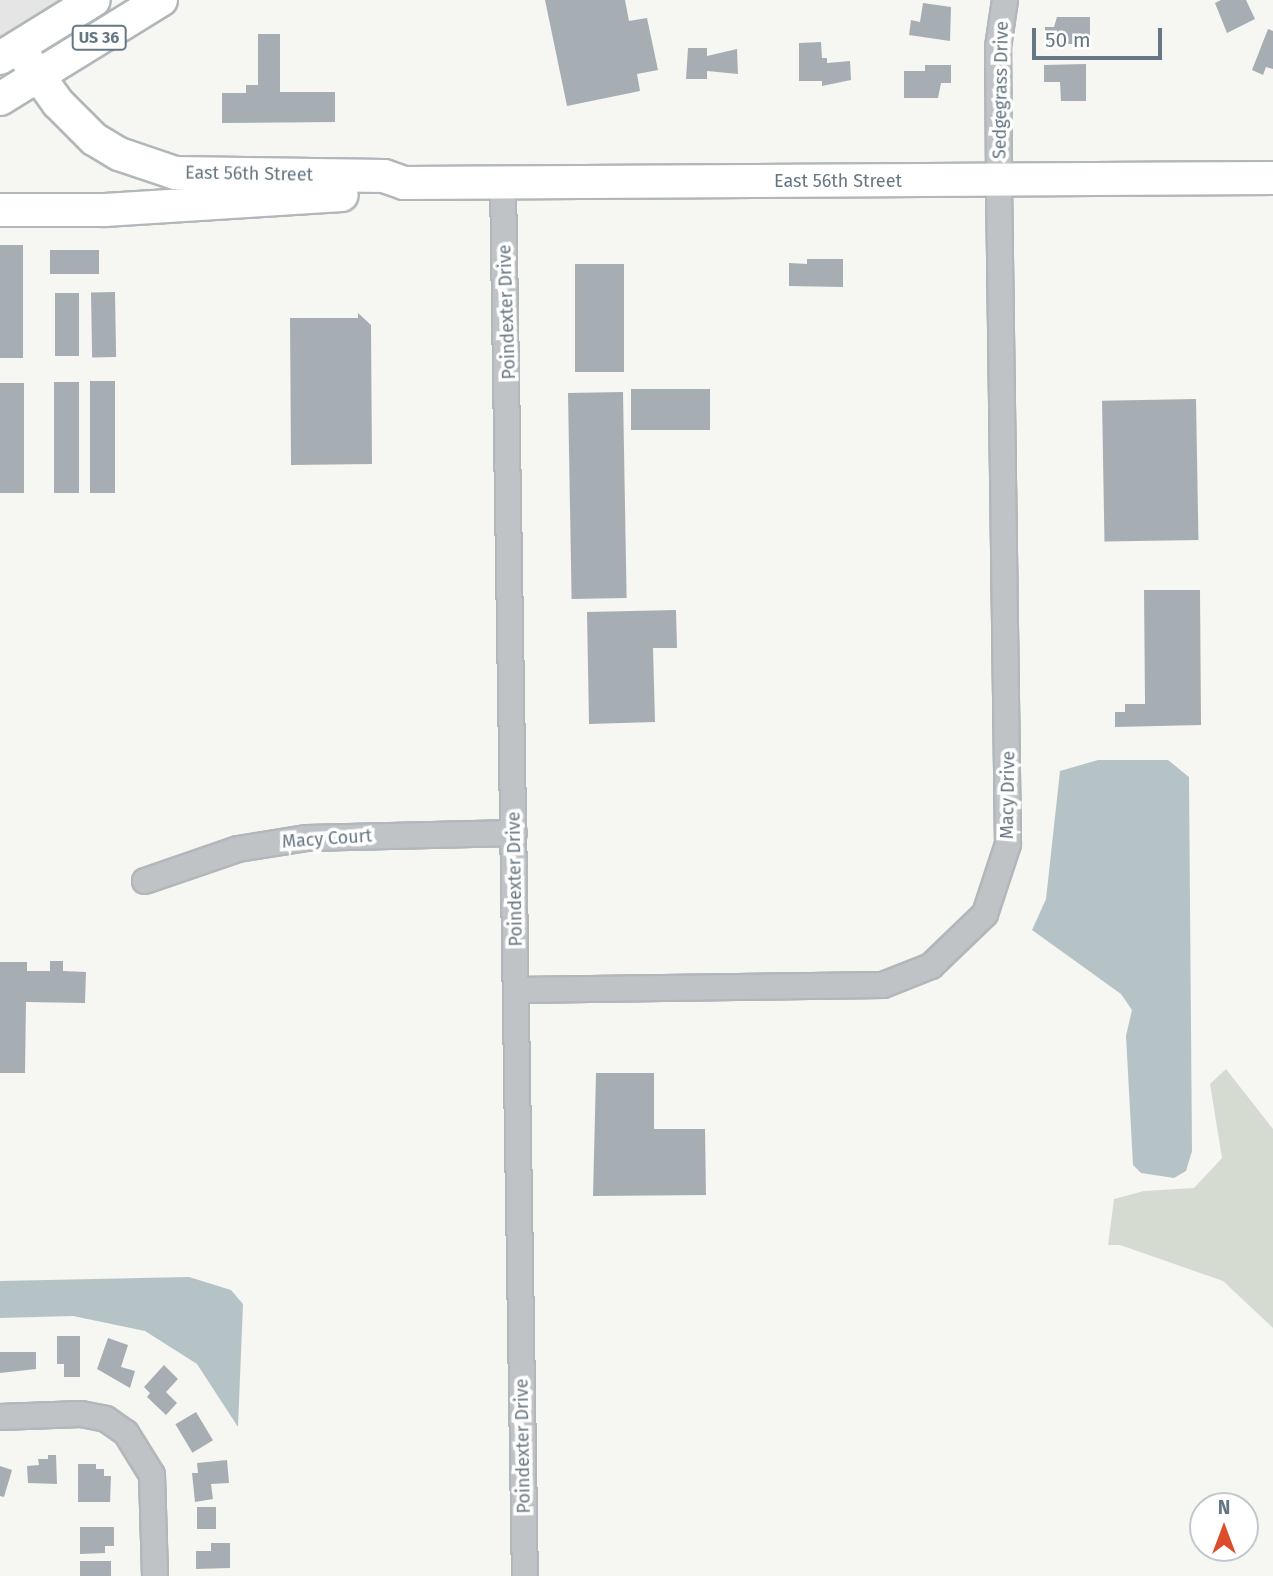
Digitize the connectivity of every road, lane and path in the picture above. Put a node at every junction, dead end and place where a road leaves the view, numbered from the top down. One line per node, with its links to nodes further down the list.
1 (94, 0): 4 (main road, US 36)
2 (161, 0): 5 (main road, US 36)
3 (1005, 0): 8 (street, Sedgegrass Drive)
4 (9, 52): 5 (main road, East 56th Street)
5 (37, 76): 6 (main road, US 36); 9 (main road, East 56th Street)
6 (0, 99)
7 (1273, 178): 8 (main road, East 56th Street)
8 (999, 179): 10 (main road, East 56th Street); 14 (street, Macy Drive)
9 (404, 183): 10 (main road, East 56th Street); 11 (main road, East 56th Street)
10 (503, 183): 12 (street, Poindexter Drive)
11 (0, 210)
12 (514, 833): 13 (street, Macy Court); 14 (street, Poindexter Drive)
13 (145, 881)
14 (517, 990): 17 (street, Poindexter Drive)
15 (8, 1416): 16 (street)
16 (155, 1576)
17 (526, 1576)

